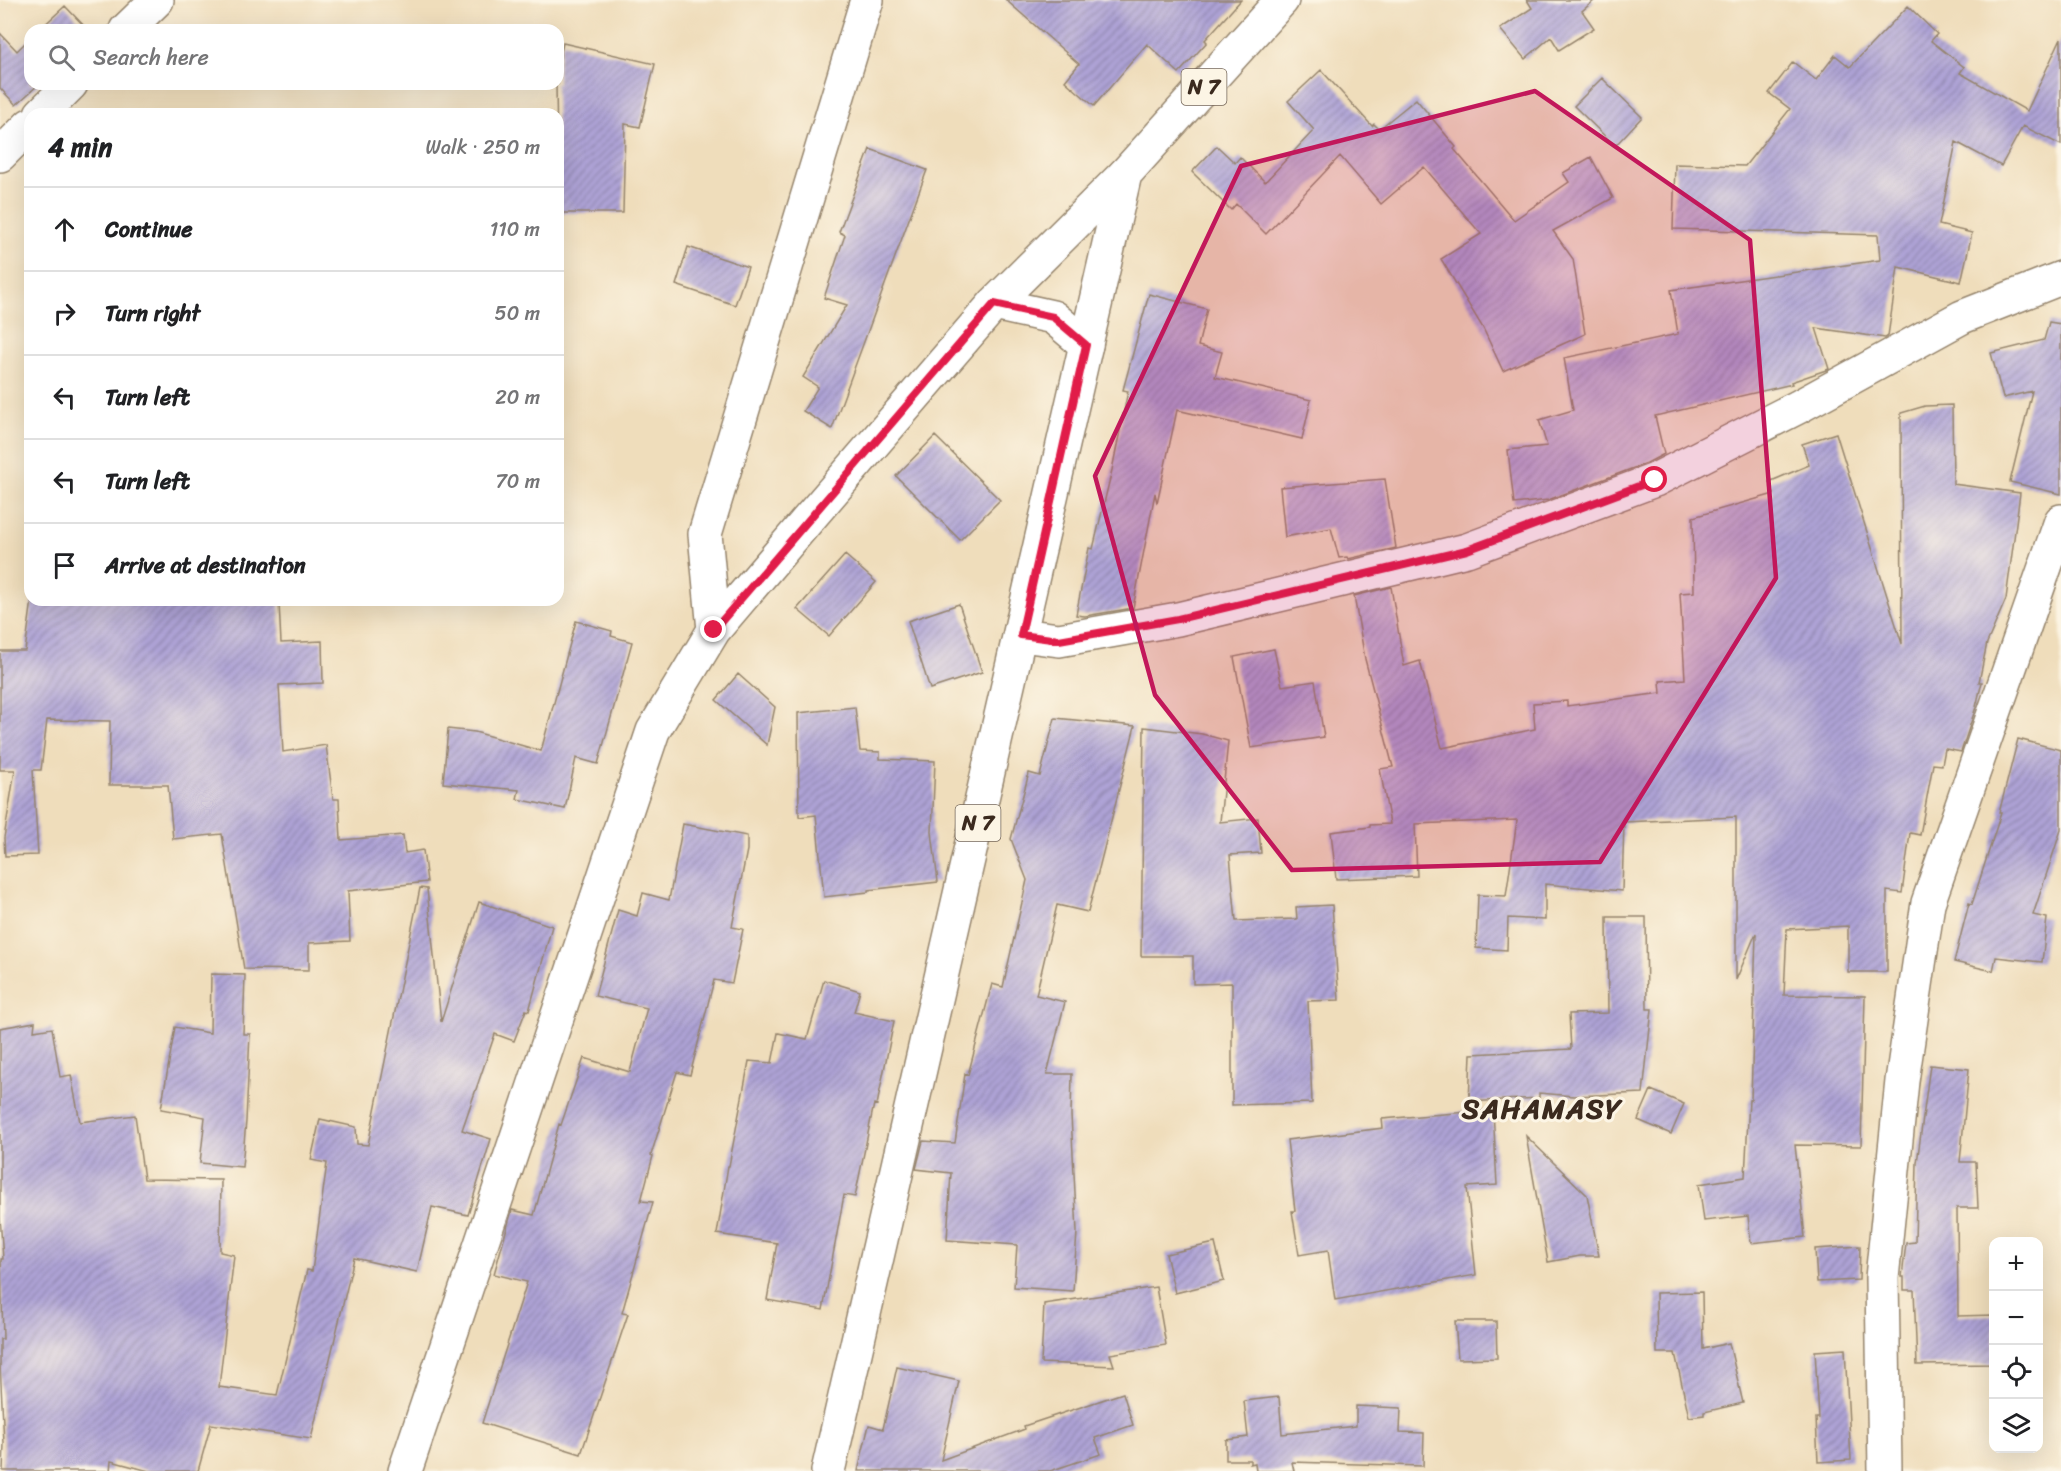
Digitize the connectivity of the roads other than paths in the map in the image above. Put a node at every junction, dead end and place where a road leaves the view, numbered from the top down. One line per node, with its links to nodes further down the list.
1 (157, 0): 4 (street)
2 (867, 0): 14 (street)
3 (1282, 0): 9 (street, N 7)
4 (132, 24)
5 (66, 90): 6 (street)
6 (47, 108)
7 (24, 131): 8 (street)
8 (0, 154)
9 (1125, 174): 11 (street); 12 (street, N 7)
10 (2061, 278): 15 (street)
11 (994, 304): 12 (street); 14 (street)
12 (1086, 345): 15 (street, N 7)
13 (2061, 521): 18 (street)
14 (714, 630): 16 (street)
15 (1021, 635): 17 (street, N 7)
16 (405, 1471)
17 (828, 1471)
18 (1885, 1471)

